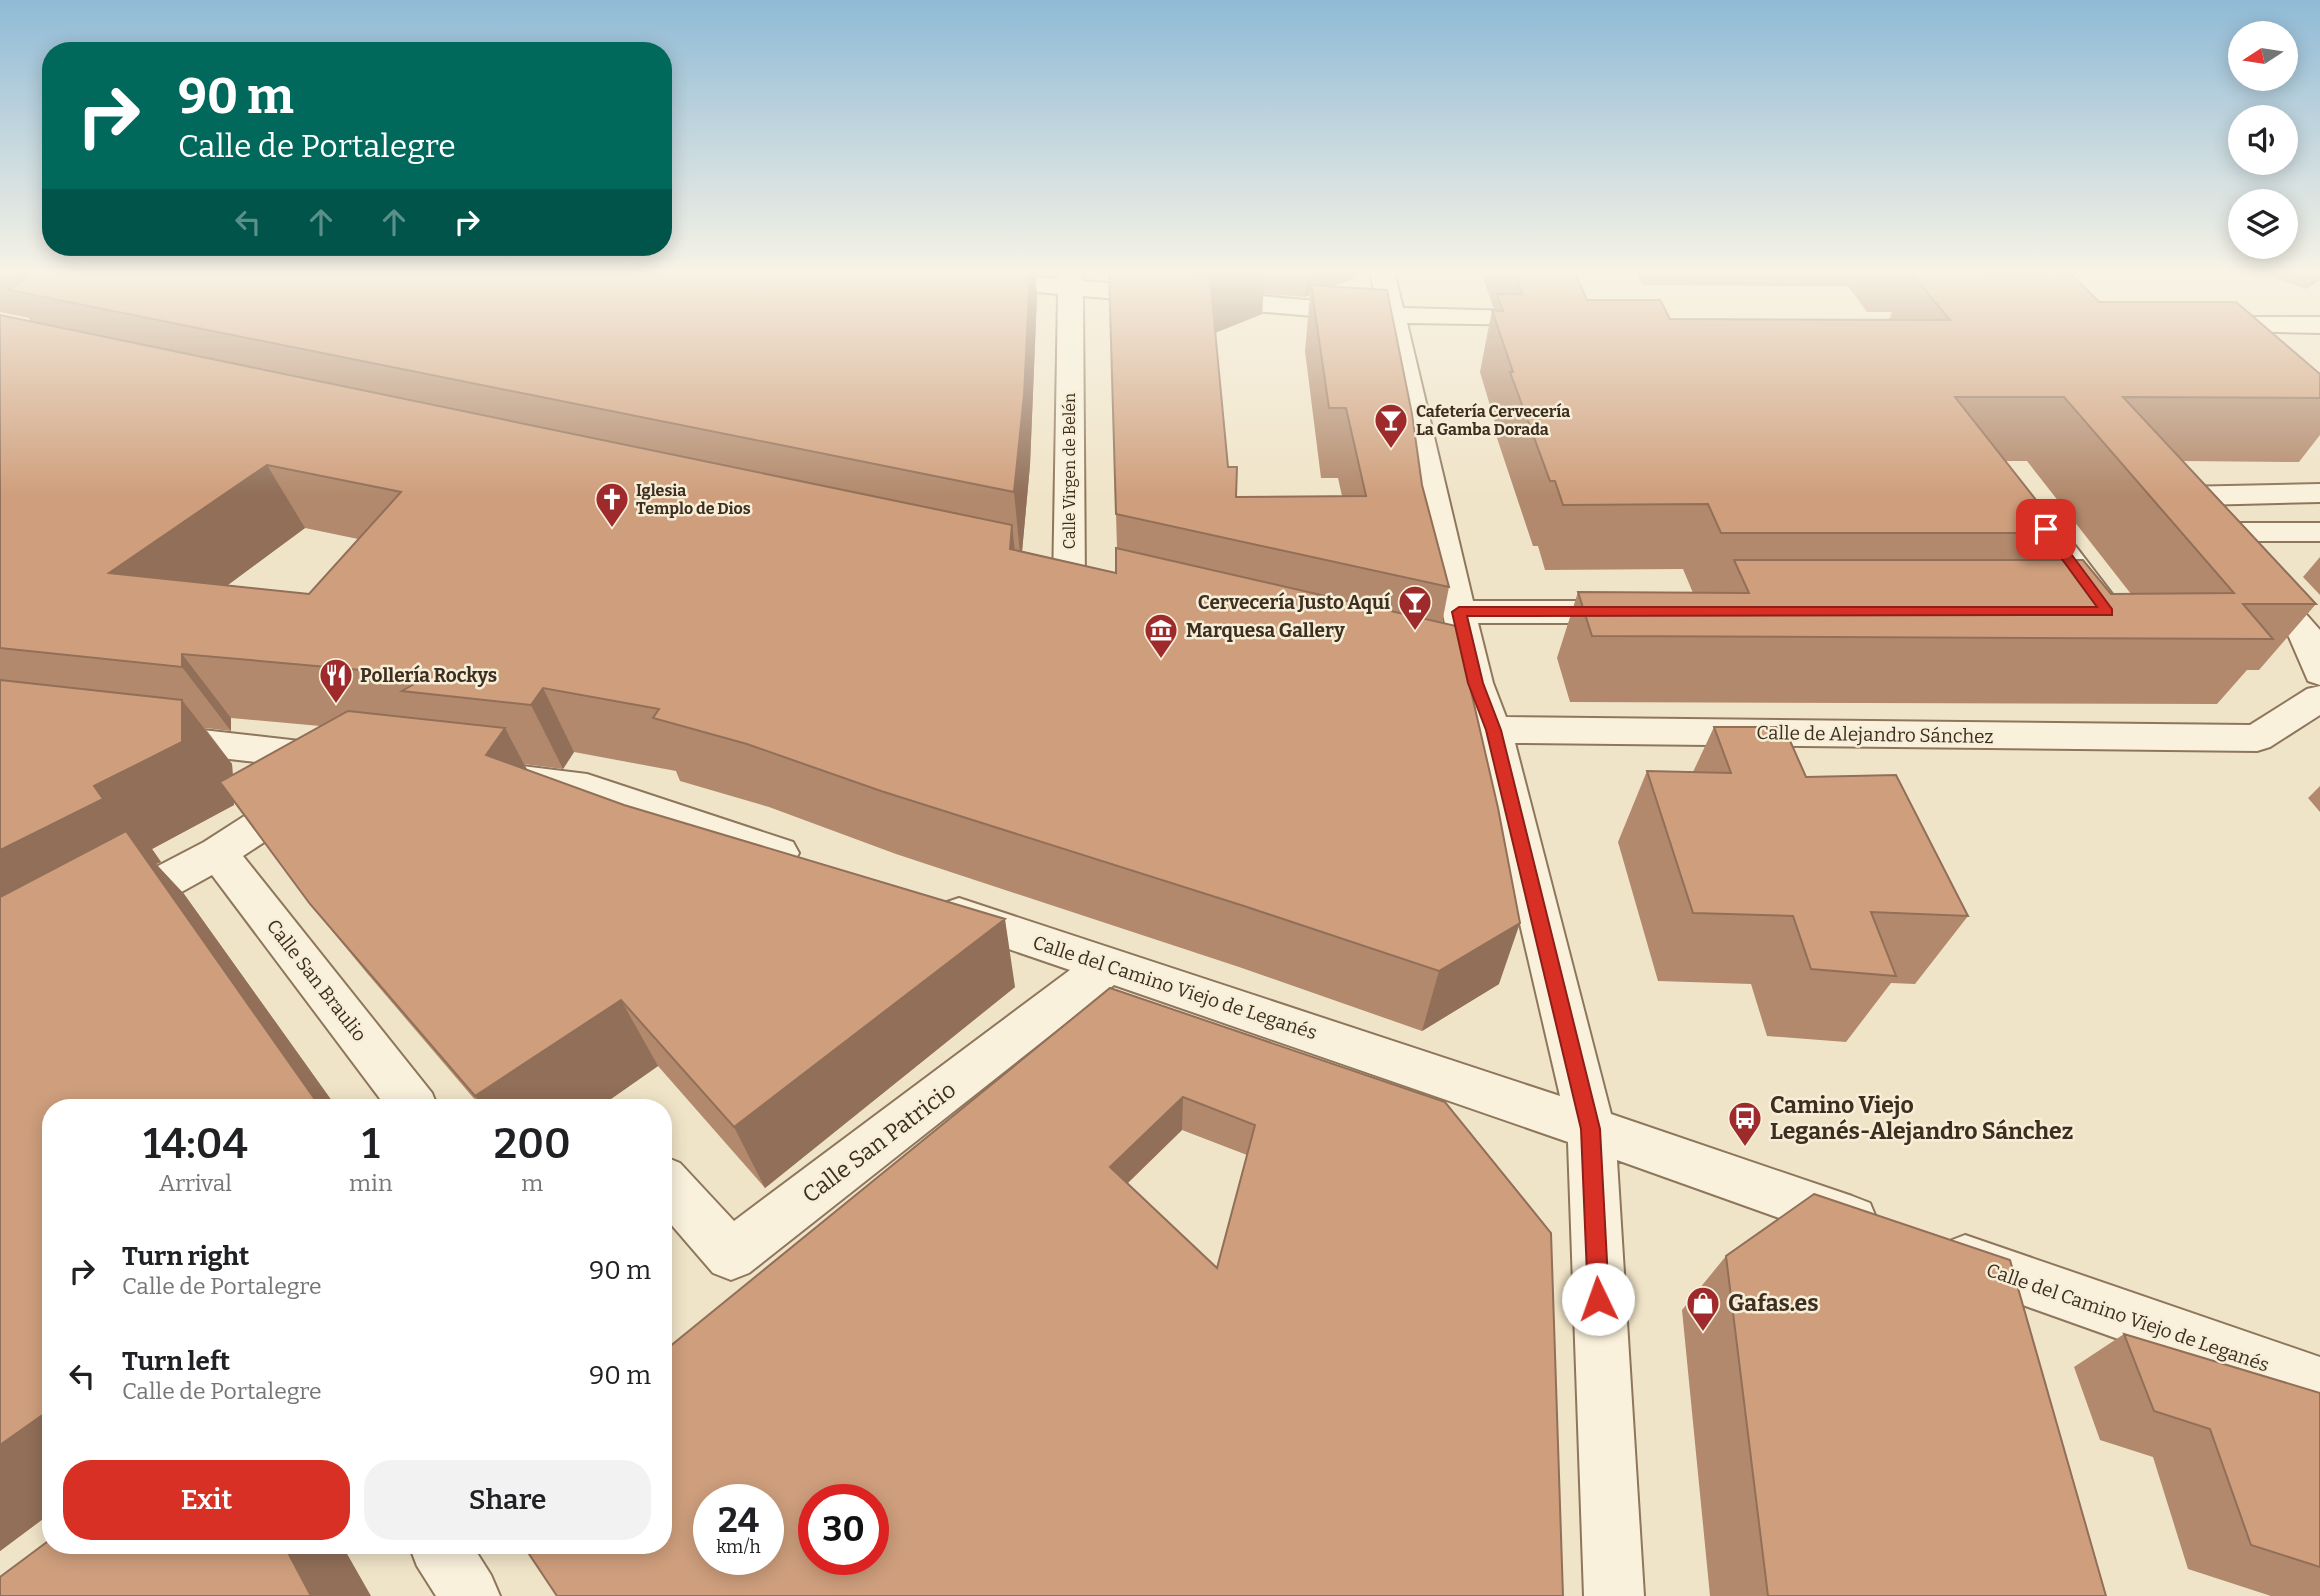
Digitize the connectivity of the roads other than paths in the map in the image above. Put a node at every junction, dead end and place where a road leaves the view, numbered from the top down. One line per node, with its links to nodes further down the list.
1 (1070, 345): 9 (street, Calle Virgen de Belén)
2 (1397, 345): 10 (street)
3 (2286, 345): 4 (street)
4 (2291, 350)
5 (2320, 493): 7 (street)
6 (2046, 529): 12 (street)
7 (2216, 532): 8 (street); 14 (street)
8 (2320, 532)
9 (1069, 587)
10 (1459, 612): 11 (street); 15 (street)
11 (1652, 612)
12 (2066, 612)
13 (1394, 664): 15 (street)
14 (2320, 673)
15 (1475, 683): 17 (street)
16 (2320, 698): 17 (street, Calle de Alejandro Sánchez)
17 (1493, 730): 26 (street)
18 (124, 735): 20 (street)
19 (480, 775): 21 (street)
20 (218, 853): 23 (street); 25 (street, Calle San Braulio)
21 (822, 868)
22 (926, 903): 24 (street, Calle del Camino Viejo de Leganés)
23 (97, 918)
24 (1108, 965): 26 (street, Calle del Camino Viejo de Leganés); 27 (street, Calle San Patricio)
25 (408, 1099)
26 (1591, 1129): 28 (street, Calle del Camino Viejo de Leganés); 33 (street)
27 (672, 1189)
28 (1996, 1271): 29 (street); 30 (street, Calle del Camino Viejo de Leganés)
29 (2010, 1323)
30 (2320, 1384)
31 (444, 1554): 32 (street)
32 (470, 1596)
33 (1614, 1596)

